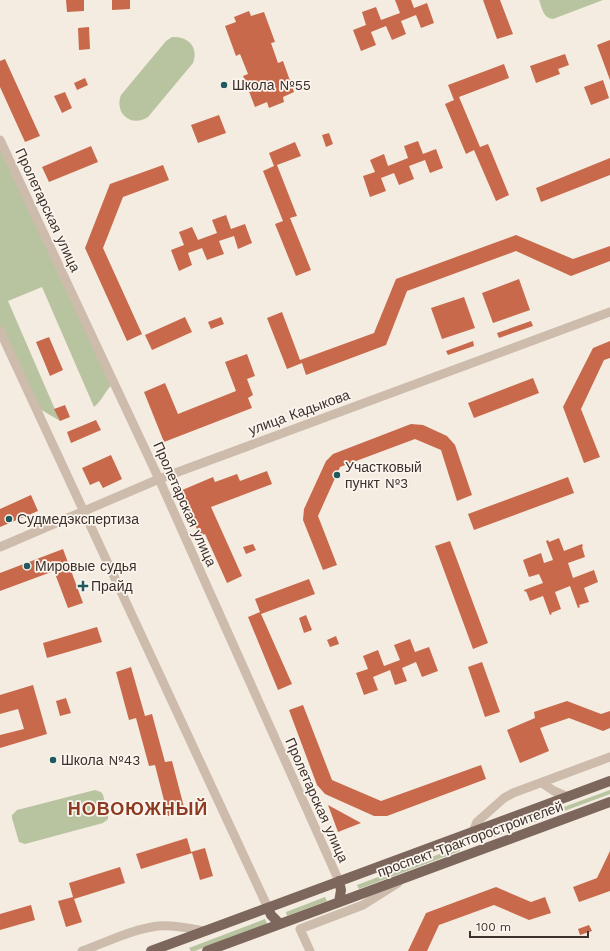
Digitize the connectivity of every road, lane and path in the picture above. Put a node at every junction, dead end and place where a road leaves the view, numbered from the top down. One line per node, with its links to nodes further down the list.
1 (0, 140): 4 (street, Пролетарская улица)
2 (610, 312): 4 (street, улица Кадыкова)
3 (0, 331): 5 (street)
4 (159, 479): 5 (street, улица Кадыкова); 14 (street, Пролетарская улица)
5 (83, 511): 6 (street, улица Кадыкова); 16 (street)
6 (0, 547)
7 (610, 757): 9 (street, проспект Тракторостроителей)
8 (610, 781): 10 (main road, проспект Тракторостроителей)
9 (542, 783): 10 (street); 12 (street, проспект Тракторостроителей)
10 (568, 797): 12 (main road, проспект Тракторостроителей)
11 (610, 802): 13 (main road, проспект Тракторостроителей)
12 (473, 832): 14 (main road, проспект Тракторостроителей)
13 (410, 876): 15 (main road, проспект Тракторостроителей); 18 (street)
14 (339, 882): 15 (main road); 16 (main road, проспект Тракторостроителей)
15 (339, 902): 17 (main road, проспект Тракторостроителей)
16 (268, 908): 17 (main road); 19 (main road, проспект Тракторостроителей)
17 (280, 924): 18 (street); 23 (main road, проспект Тракторостроителей)
18 (300, 929): 24 (street)
19 (204, 931): 20 (main road, проспект Тракторостроителей); 21 (street)
20 (178, 946): 22 (main road, проспект Тракторостроителей)
21 (82, 951)
22 (151, 951)
23 (208, 951)
24 (310, 951)

